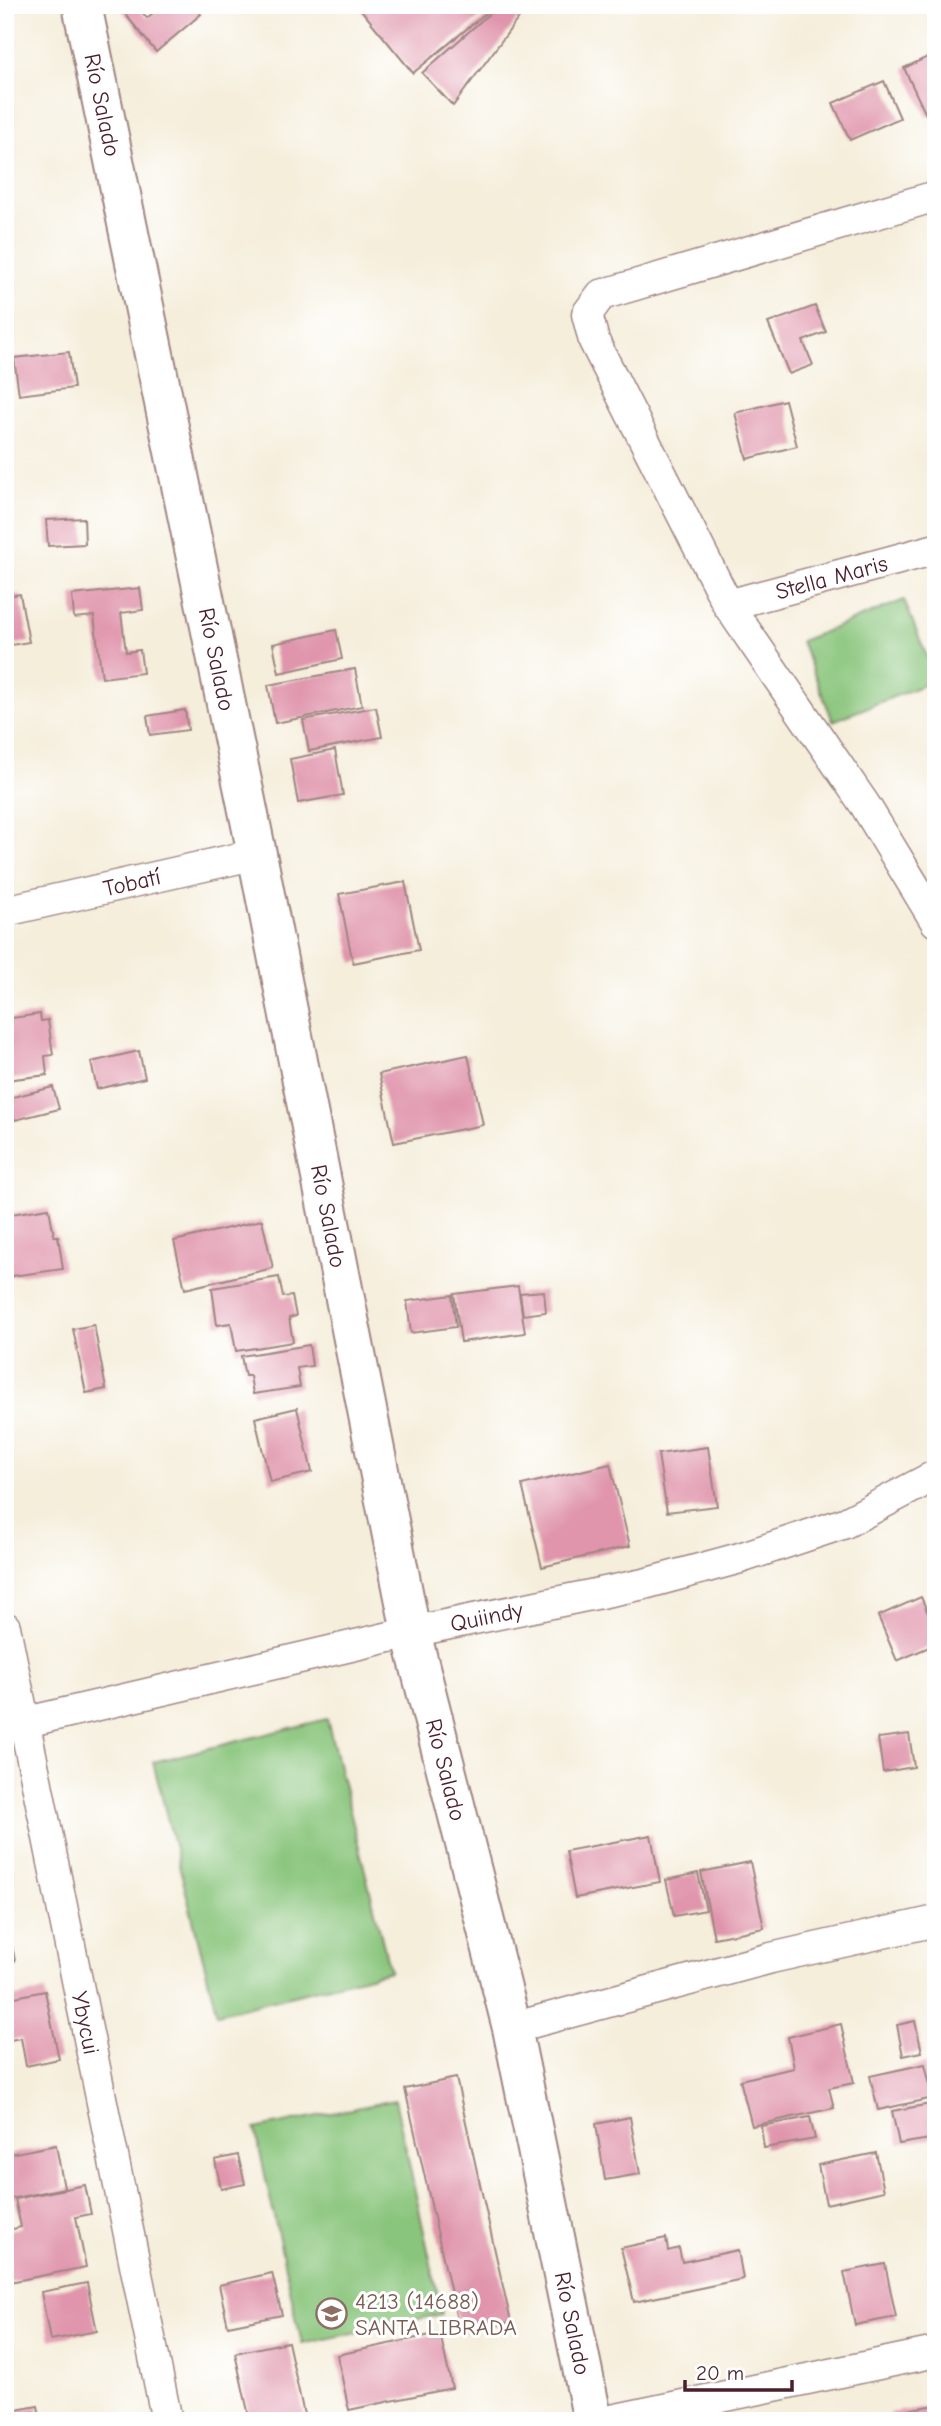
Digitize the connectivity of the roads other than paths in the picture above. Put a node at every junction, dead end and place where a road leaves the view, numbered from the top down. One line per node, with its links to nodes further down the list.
1 (82, 5): 5 (street, Río Salado)
2 (936, 196): 4 (street)
3 (936, 549): 4 (street, Stella Maris)
4 (728, 606): 7 (street)
5 (257, 854): 6 (street, Tobatí); 10 (street, Río Salado)
6 (5, 911)
7 (936, 922)
8 (936, 1475): 10 (street, Quiindy)
9 (5, 1627): 11 (street, Ybycui)
10 (411, 1632): 11 (street, Quiindy); 13 (street, Río Salado)
11 (15, 1725): 15 (street, Ybycui)
12 (936, 1921): 13 (street)
13 (512, 2028): 16 (street, Río Salado)
14 (936, 2352): 17 (street)
15 (167, 2421)
16 (593, 2421)
17 (607, 2421)

